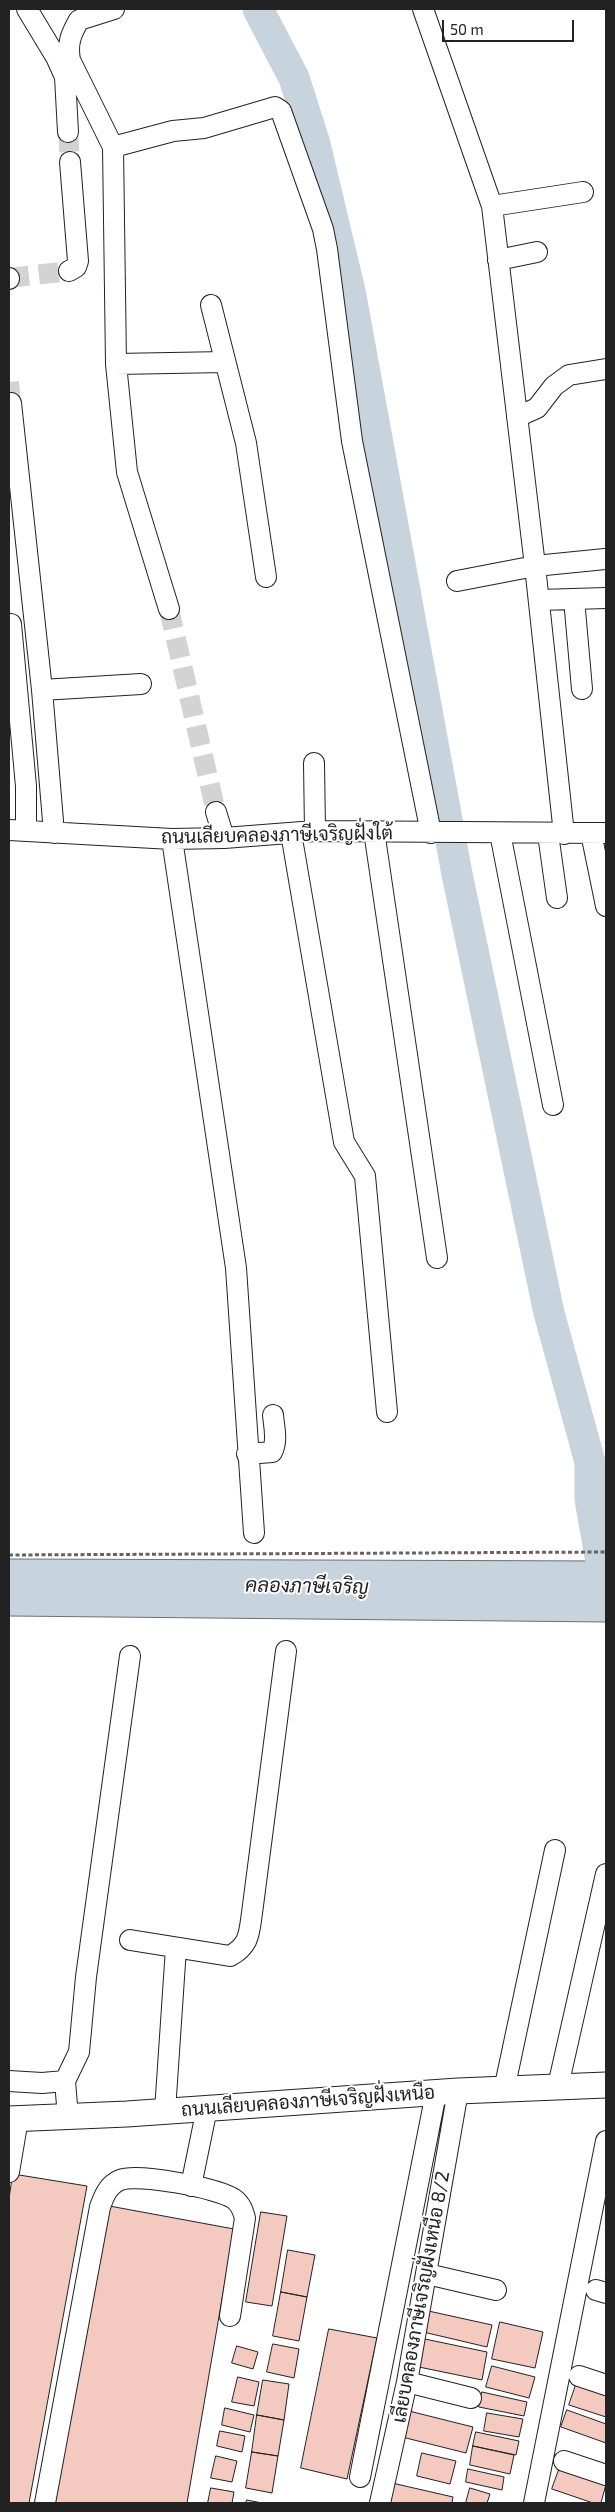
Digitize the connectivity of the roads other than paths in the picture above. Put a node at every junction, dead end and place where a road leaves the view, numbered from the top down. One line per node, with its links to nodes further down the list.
1 (27, 9): 4 (street)
2 (114, 9): 5 (street)
3 (423, 9): 8 (street)
4 (68, 132)
5 (114, 147): 14 (street); 37 (street)
6 (70, 162): 11 (street)
7 (583, 192): 8 (street)
8 (492, 206): 10 (street)
9 (537, 252): 10 (street)
10 (498, 260): 17 (street)
11 (69, 271)
12 (211, 305): 13 (street)
13 (225, 362): 14 (street); 20 (street)
14 (116, 364): 25 (street)
15 (606, 369): 17 (street)
16 (11, 403): 29 (street)
17 (517, 417): 19 (street)
18 (605, 559): 19 (street)
19 (536, 566): 21 (street); 24 (street)
20 (266, 576)
21 (457, 580)
22 (606, 598): 23 (street)
23 (574, 599): 24 (street); 28 (street)
24 (539, 600): 40 (street)
25 (169, 609)
26 (11, 624): 32 (street)
27 (141, 684): 29 (street)
28 (582, 689)
29 (42, 690): 35 (street)
30 (314, 764): 33 (street)
31 (216, 812): 41 (street)
32 (18, 830): 35 (street, ถนนเลียบคลองภาษีเจริญฝั่งใต้)
33 (314, 831): 34 (street, ถนนเลียบคลองภาษีเจริญฝั่งใต้); 36 (street, ถนนเลียบคลองภาษีเจริญฝั่งใต้)
34 (374, 832): 37 (street, ถนนเลียบคลองภาษีเจริญฝั่งใต้); 46 (street)
35 (54, 833): 42 (street, ถนนเลียบคลองภาษีเจริญฝั่งใต้)
36 (291, 833): 41 (street, ถนนเลียบคลองภาษีเจริญฝั่งใต้); 47 (street)
37 (442, 833): 38 (street, ถนนเลียบคลองภาษีเจริญฝั่งใต้)
38 (500, 833): 40 (street, ถนนเลียบคลองภาษีเจริญฝั่งใต้); 45 (street)
39 (599, 833): 40 (street, ถนนเลียบคลองภาษีเจริญฝั่งใต้); 44 (street)
40 (556, 834): 43 (street)
41 (224, 838): 42 (street, ถนนเลียบคลองภาษีเจริญฝั่งใต้)
42 (172, 839): 49 (street)
43 (557, 898)
44 (606, 906)
45 (553, 1105)
46 (437, 1258)
47 (387, 1412)
48 (273, 1415): 49 (street)
49 (247, 1454): 50 (street)
50 (254, 1533)
51 (286, 1651): 56 (street)
52 (130, 1656): 58 (street)
53 (556, 1850): 61 (street)
54 (606, 1874): 59 (street)
55 (130, 1940): 56 (street)
56 (176, 1948): 64 (street)
57 (9, 2081): 58 (street)
58 (65, 2081): 65 (street)
59 (558, 2086): 60 (main road, ถนนเลียบคลองภาษีเจริญฝั่งเหนือ); 61 (main road, ถนนเลียบคลองภาษีเจริญฝั่งเหนือ)
60 (606, 2086)
61 (504, 2090): 62 (main road, ถนนเลียบคลองภาษีเจริญฝั่งเหนือ)
62 (447, 2092): 63 (main road, ถนนเลียบคลองภาษีเจริญฝั่งเหนือ); 70 (street, เลียบคลองภาษีเจริญฝั่งเหนือ 8/2); 79 (street)
63 (207, 2108): 64 (main road, ถนนเลียบคลองภาษีเจริญฝั่งเหนือ); 69 (street)
64 (165, 2111): 65 (main road, ถนนเลียบคลองภาษีเจริญฝั่งเหนือ)
65 (68, 2117): 66 (main road, ถนนเลียบคลองภาษีเจริญฝั่งเหนือ)
66 (13, 2119): 68 (street)
67 (606, 2141): 82 (street)
68 (10, 2164)
69 (192, 2186): 72 (street); 80 (street)
70 (427, 2274): 71 (street); 74 (street, เลียบคลองภาษีเจริญฝั่งเหนือ 8/2)
71 (496, 2290)
72 (230, 2316)
73 (579, 2376): 75 (street)
74 (407, 2382): 76 (street); 81 (street, เลียบคลองภาษีเจริญฝั่งเหนือ 8/2)
75 (606, 2385)
76 (471, 2398)
77 (564, 2462): 78 (street)
78 (606, 2475)
79 (360, 2476)
80 (45, 2503)
81 (380, 2503)
82 (534, 2503)

